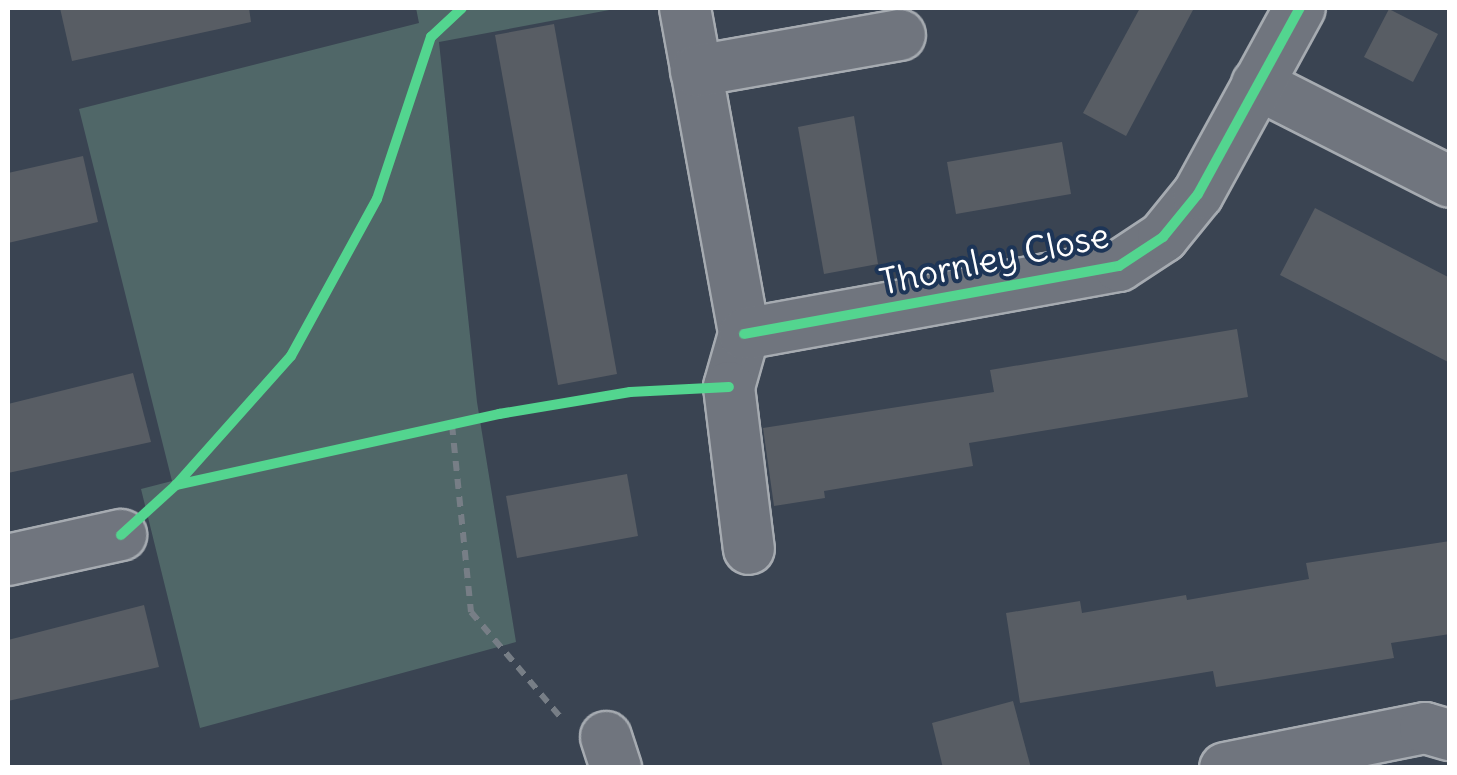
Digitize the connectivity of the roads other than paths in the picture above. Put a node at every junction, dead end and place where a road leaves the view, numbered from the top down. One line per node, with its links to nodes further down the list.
1 (685, 8): 4 (street)
2 (1300, 8): 5 (street, Thornley Close)
3 (900, 35): 4 (street)
4 (696, 71): 7 (street)
5 (1258, 84): 6 (street); 7 (street, Thornley Close)
6 (1450, 182)
7 (744, 334): 9 (street)
8 (122, 535): 10 (street)
9 (749, 549)
10 (8, 560)
11 (1450, 735): 12 (street)
12 (1225, 768)

